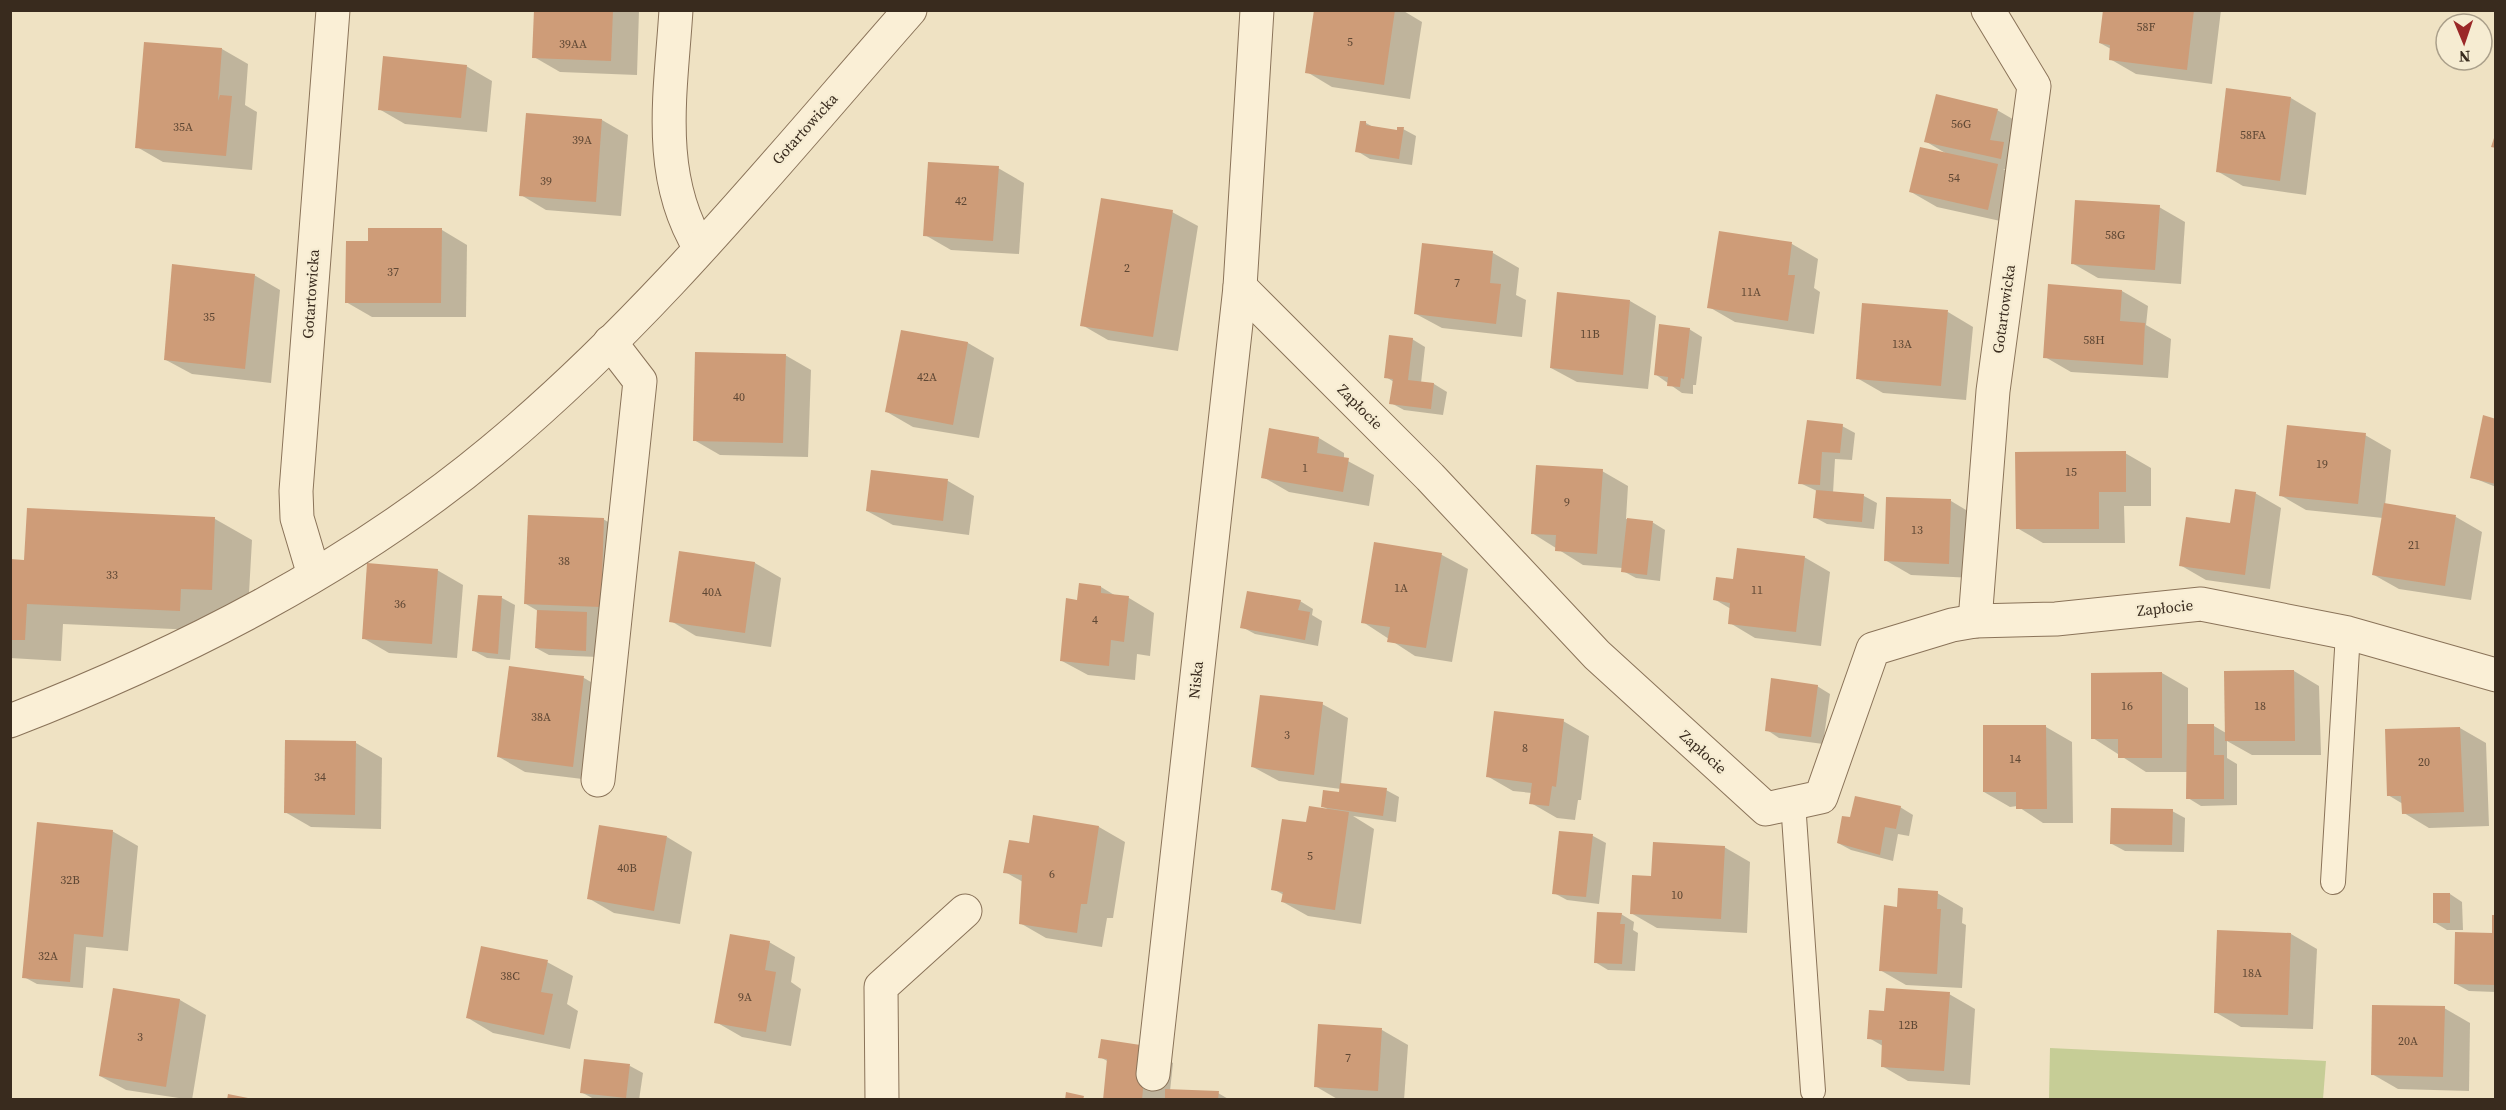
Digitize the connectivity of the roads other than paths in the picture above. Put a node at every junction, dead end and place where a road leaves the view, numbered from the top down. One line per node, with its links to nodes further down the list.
1 (333, 10): 9 (street, Gotartowicka)
2 (676, 10): 6 (street)
3 (910, 10): 6 (street, Gotartowicka)
4 (1257, 10): 7 (street)
5 (1988, 10): 10 (street, Gotartowicka)
6 (700, 248): 8 (street, Gotartowicka)
7 (1240, 287): 15 (street, Zapłocie); 18 (street, Niska)
8 (610, 342): 9 (street, Gotartowicka); 14 (street)
9 (314, 575): 13 (street, Gotartowicka)
10 (1976, 621): 11 (street, Zapłocie); 15 (street, Zapłocie)
11 (2348, 633): 12 (street, Zapłocie); 16 (lane)
12 (2496, 675)
13 (10, 721)
14 (598, 780)
15 (1793, 802): 19 (lane)
16 (2332, 882)
17 (965, 911): 20 (street)
18 (1153, 1074)
19 (1813, 1091)
20 (882, 1100)

